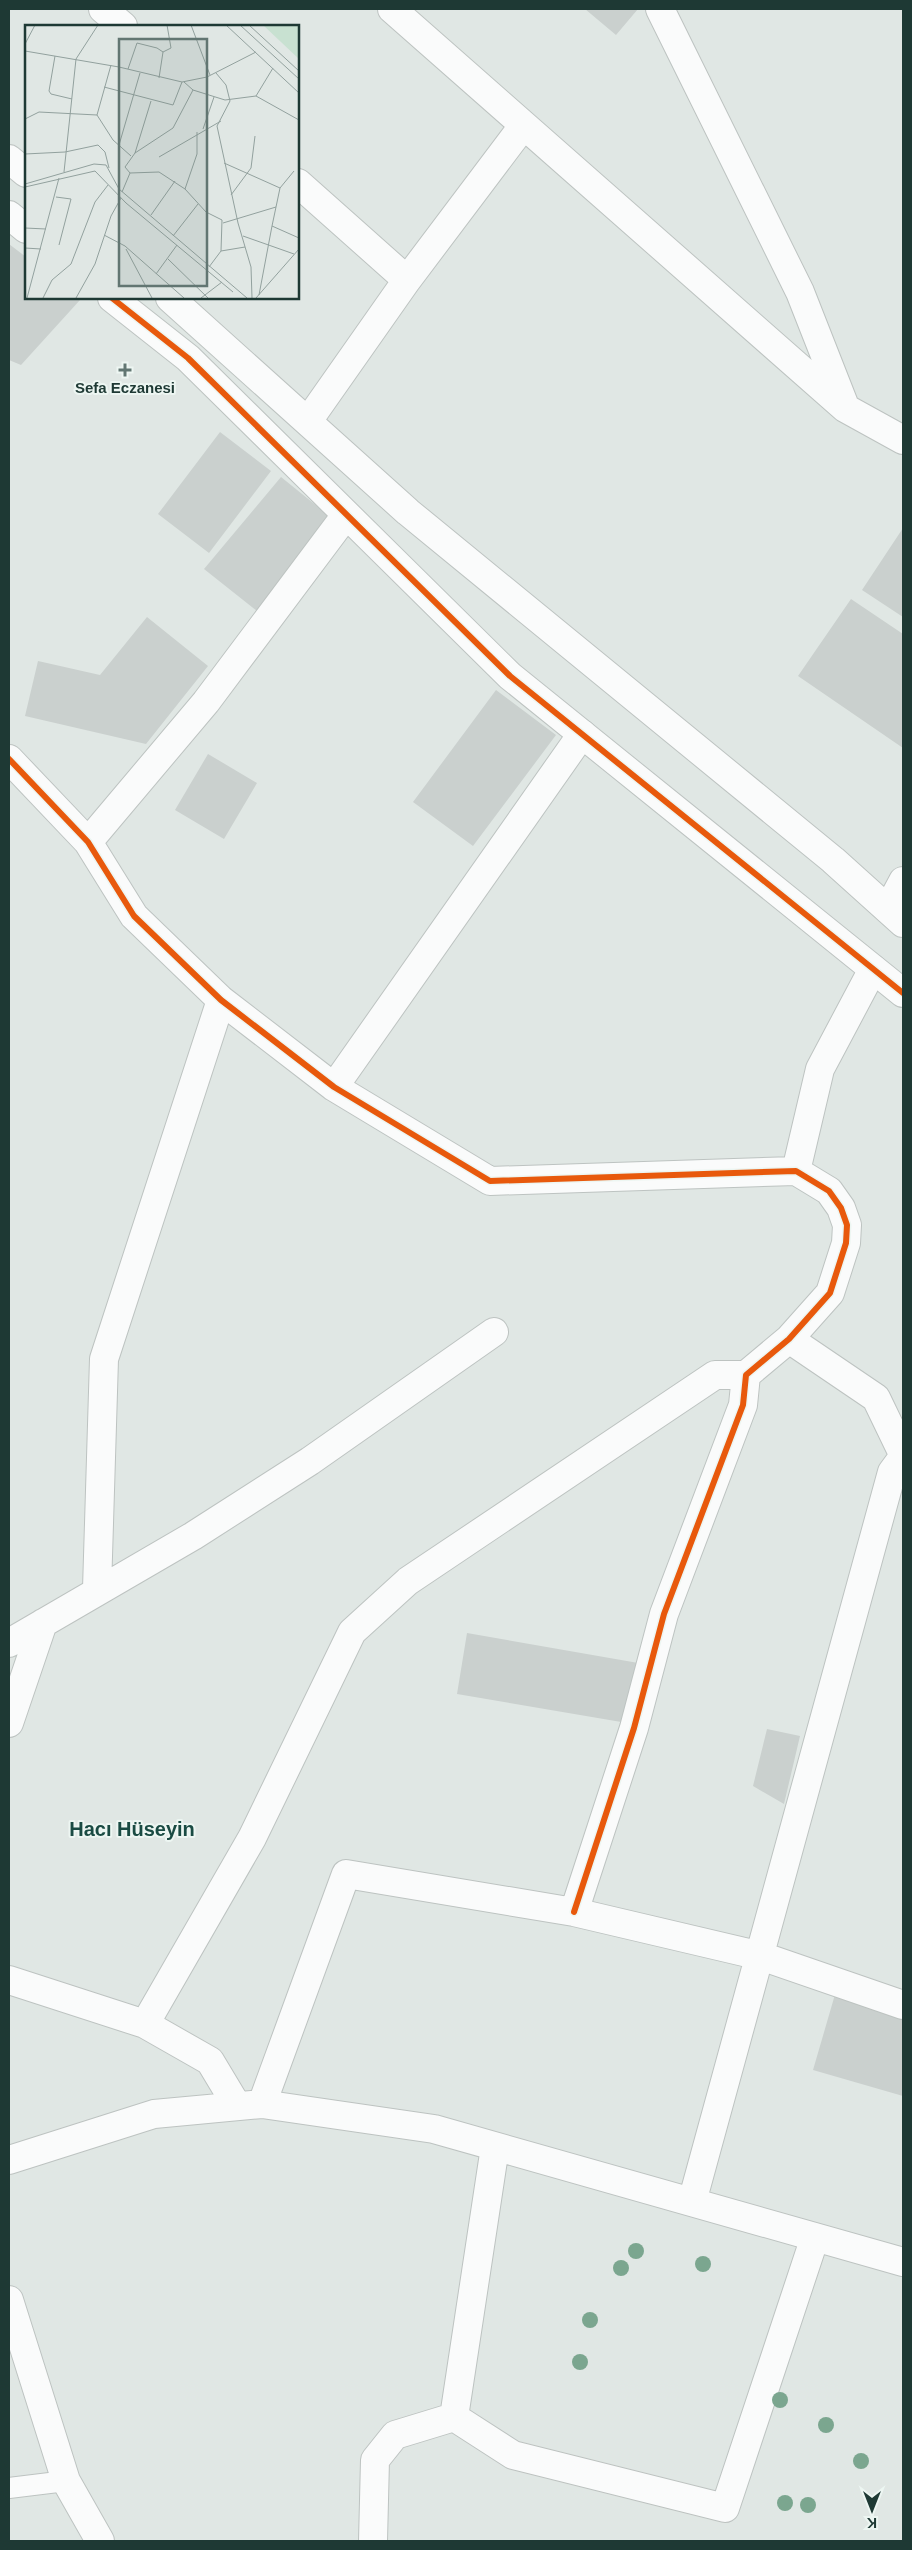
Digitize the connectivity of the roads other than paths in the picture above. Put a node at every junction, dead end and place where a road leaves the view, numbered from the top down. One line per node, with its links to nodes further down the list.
1 (104, 9): 4 (street)
2 (392, 9): 5 (street)
3 (660, 9): 14 (street)
4 (122, 25)
5 (523, 126): 11 (street); 14 (street)
6 (9, 159): 7 (street)
7 (25, 172)
8 (299, 184): 11 (street)
9 (9, 215): 10 (street)
10 (25, 228)
11 (406, 280): 15 (street)
12 (113, 299): 17 (street)
13 (171, 299): 15 (street)
14 (845, 408): 16 (street)
15 (308, 421): 22 (street)
16 (903, 440)
17 (346, 515): 18 (street); 20 (street)
18 (582, 734): 23 (street); 26 (street)
19 (9, 759): 20 (street)
20 (88, 842): 25 (street)
21 (903, 881): 22 (street)
22 (896, 916)
23 (873, 969): 24 (street); 27 (street)
24 (903, 993)
25 (222, 1000): 26 (street); 32 (street)
26 (334, 1087): 27 (street)
27 (796, 1171): 29 (street)
28 (494, 1332): 32 (street)
29 (789, 1339): 30 (street); 31 (street)
30 (746, 1375): 36 (street); 40 (street)
31 (903, 1456): 37 (street)
32 (98, 1589): 33 (street)
33 (43, 1623): 34 (street); 35 (street)
34 (9, 1643)
35 (9, 1723)
36 (574, 1912): 37 (street); 41 (street)
37 (761, 1956): 39 (street); 44 (street)
38 (9, 1980): 40 (street)
39 (903, 2005)
40 (145, 2024): 41 (street)
41 (249, 2105): 42 (street); 43 (street)
42 (495, 2147): 44 (street); 48 (street)
43 (9, 2160)
44 (692, 2202): 45 (street)
45 (815, 2237): 46 (street); 48 (street)
46 (903, 2262)
47 (9, 2300): 49 (street)
48 (454, 2417): 52 (street)
49 (66, 2481): 50 (lane); 51 (street)
50 (9, 2488)
51 (100, 2541)
52 (373, 2541)

